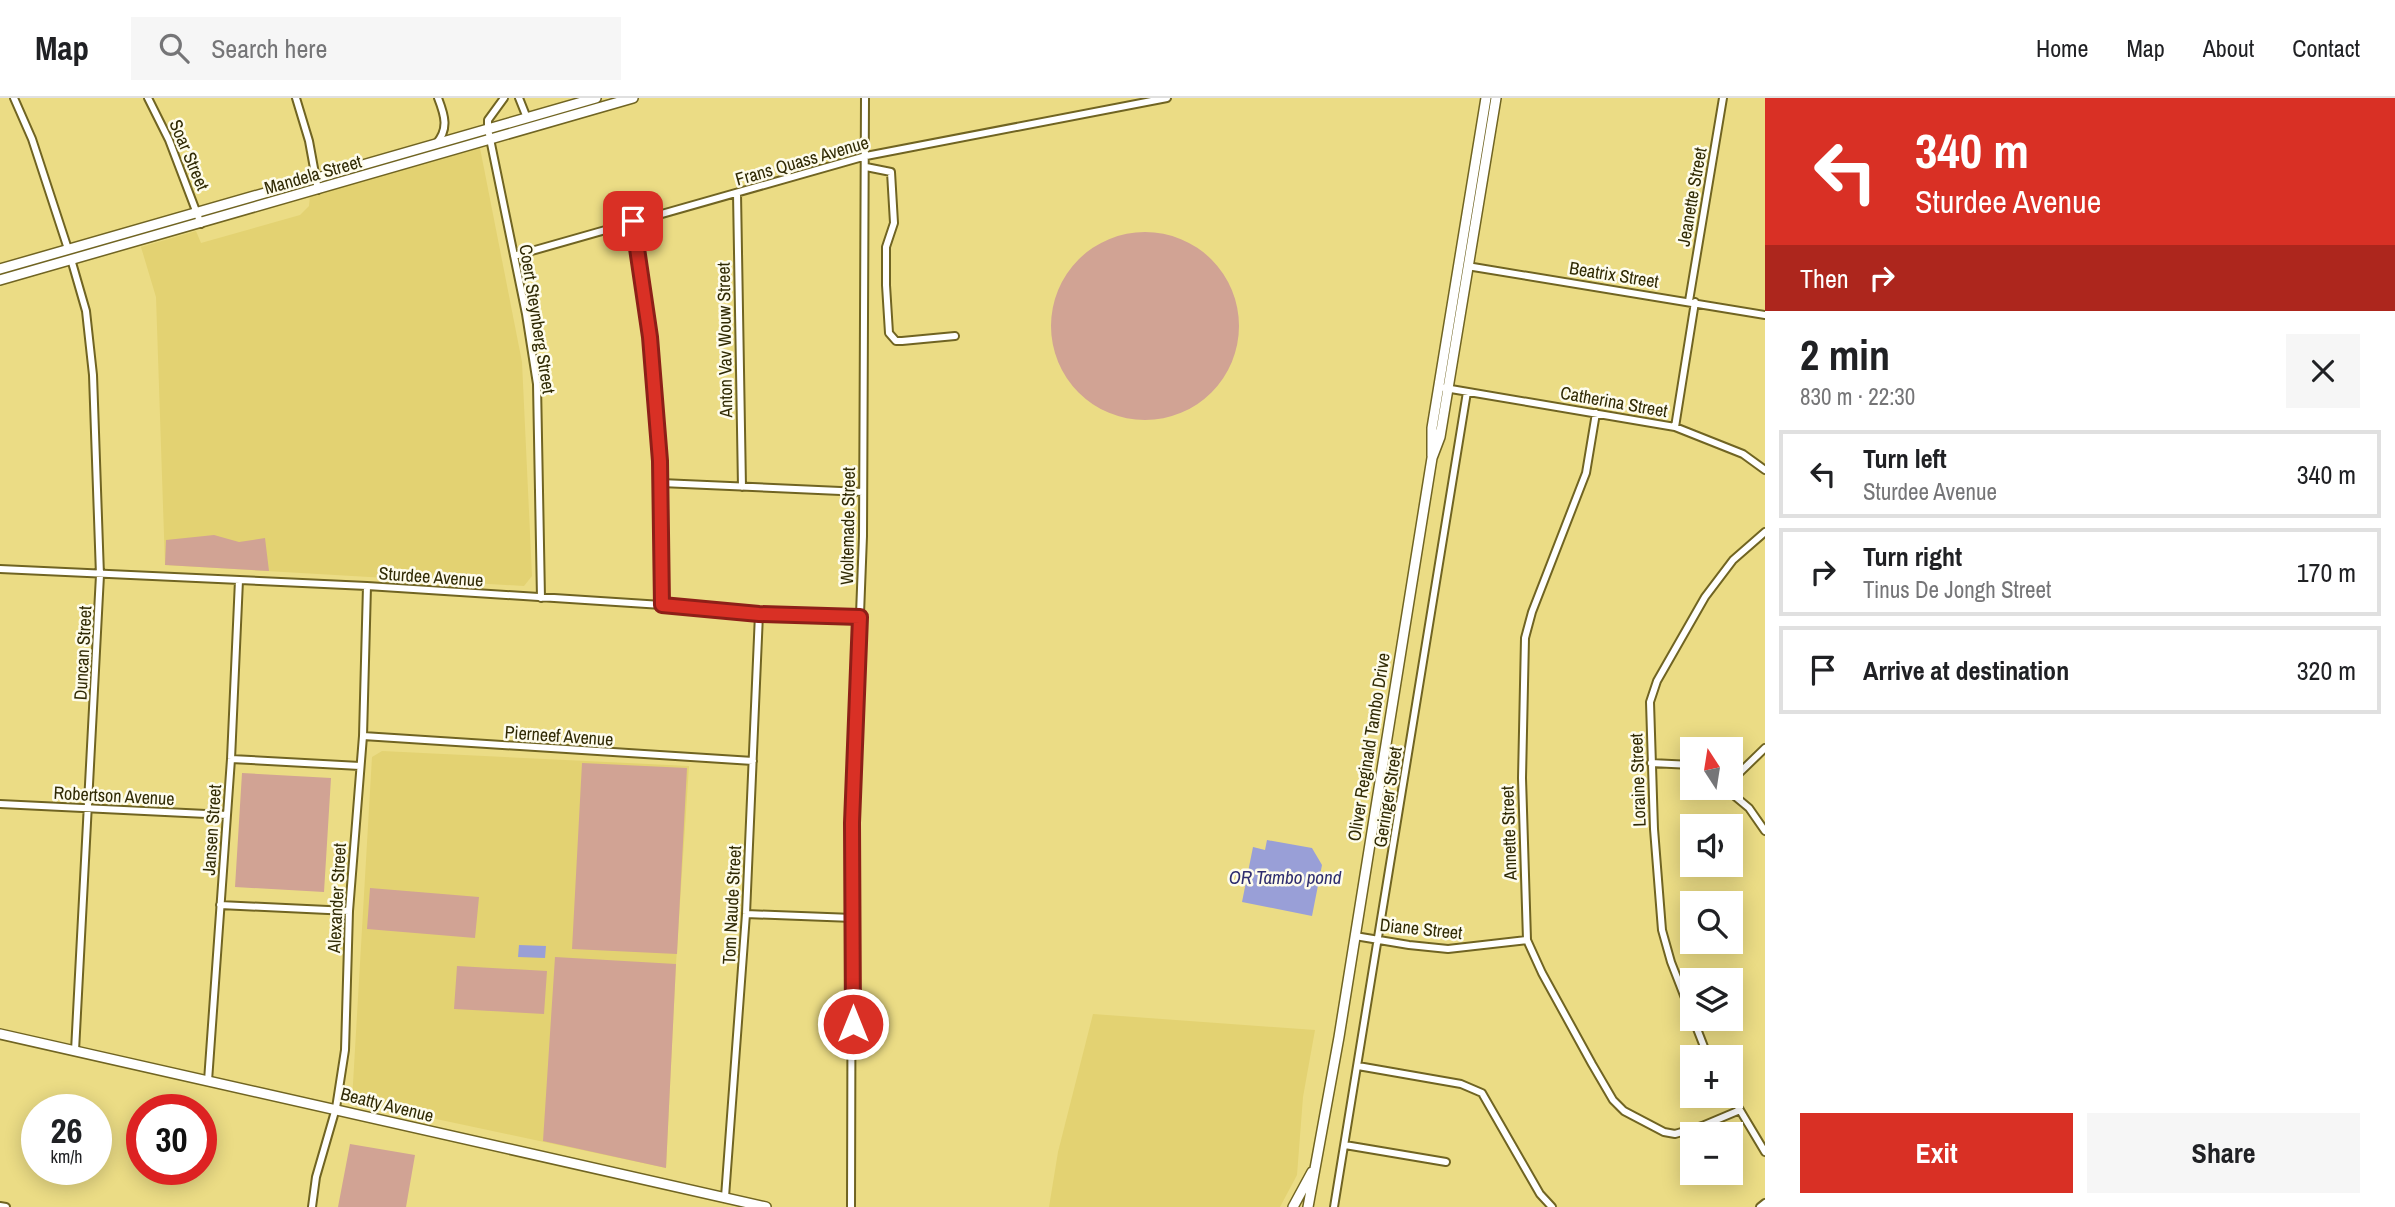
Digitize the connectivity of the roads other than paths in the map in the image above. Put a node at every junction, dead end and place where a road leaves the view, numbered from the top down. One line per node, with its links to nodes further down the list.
1 (13, 98): 25 (street, Duncan Street)
2 (148, 98): 22 (street, Soar Street)
3 (296, 98): 19 (street)
4 (438, 98): 16 (street)
5 (504, 98): 15 (street)
6 (519, 98): 14 (street)
7 (596, 98): 14 (main road, Mandela Street)
8 (633, 98): 15 (main road, Mandela Street)
9 (865, 98): 17 (street, Woltemade Street)
10 (1167, 98): 17 (street, Frans Quass Avenue)
11 (1486, 98): 27 (main road, Oliver Reginald Tambo Drive)
12 (1496, 98): 27 (main road, Oliver Reginald Tambo Drive)
13 (1723, 98): 30 (street, Jeanette Street)
14 (527, 118): 15 (main road, Mandela Street)
15 (490, 134): 16 (main road, Mandela Street); 20 (main road, Mandela Street); 26 (street, Coert Steynberg Street)
16 (435, 145): 19 (main road, Mandela Street)
17 (866, 156): 18 (street, Woltemade Street); 21 (street, Frans Quass Avenue)
18 (866, 167): 32 (street); 40 (street, Woltemade Street)
19 (317, 179): 20 (street); 22 (main road, Mandela Street)
20 (318, 190): 24 (main road, Mandela Street)
21 (737, 193): 23 (street, Frans Quass Avenue); 39 (street, Anton Vav Wouw Street)
22 (198, 213): 24 (street, Soar Street); 25 (main road, Mandela Street)
23 (633, 221): 26 (street, Frans Quass Avenue); 38 (street)
24 (201, 224): 25 (main road, Mandela Street)
25 (70, 254): 28 (main road, Mandela Street); 29 (main road, Mandela Street); 43 (street, Duncan Street)
26 (514, 257): 46 (street, Coert Steynberg Street)
27 (1463, 265): 30 (street, Beatrix Street); 33 (main road, Oliver Reginald Tambo Drive)
28 (0, 269)
29 (0, 280)
30 (1692, 302): 31 (street, Beatrix Street); 36 (street, Jeanette Street)
31 (1765, 315)
32 (955, 336)
33 (1443, 388): 34 (street, Catherina Street); 67 (main road, Oliver Reginald Tambo Drive)
34 (1467, 392): 35 (street, Catherina Street); 68 (street, Geringer Street)
35 (1596, 413): 36 (street, Catherina Street); 69 (street, Annette Street)
36 (1675, 427): 37 (street, Catherina Street)
37 (1765, 470)
38 (661, 484): 39 (street); 47 (street)
39 (742, 487): 40 (street)
40 (863, 492): 49 (street, Woltemade Street)
41 (1765, 532): 54 (street, Loraine Street)
42 (0, 569): 43 (street, Sturdee Avenue)
43 (100, 575): 44 (street, Sturdee Avenue); 60 (street, Duncan Street)
44 (239, 580): 45 (street, Sturdee Avenue); 52 (street, Jansen Street)
45 (367, 586): 46 (street, Sturdee Avenue); 50 (street, Alexander Street)
46 (541, 598): 47 (street, Sturdee Avenue)
47 (662, 605): 48 (street, Sturdee Avenue)
48 (759, 614): 49 (street, Sturdee Avenue); 53 (street, Tom Naude Street)
49 (860, 617): 66 (street, Woltemade Street)
50 (363, 736): 53 (street, Pierneef Avenue); 56 (street, Alexander Street)
51 (1765, 748): 57 (street)
52 (231, 759): 56 (street); 61 (street, Jansen Street)
53 (753, 761): 65 (street, Tom Naude Street)
54 (1651, 763): 55 (street); 71 (street, Loraine Street)
55 (1680, 764)
56 (360, 766): 64 (street, Alexander Street)
57 (1743, 769)
58 (1739, 800): 62 (street)
59 (0, 804): 60 (street, Robertson Avenue)
60 (89, 809): 61 (street, Robertson Avenue); 72 (street, Duncan Street)
61 (227, 814): 63 (street, Jansen Street)
62 (1765, 831)
63 (220, 905): 64 (street); 74 (street, Jansen Street)
64 (349, 911): 75 (street, Alexander Street)
65 (746, 914): 66 (street); 81 (street, Tom Naude Street)
66 (853, 918): 87 (street, Woltemade Street)
67 (1355, 936): 68 (street, Diane Street); 80 (main road, Oliver Reginald Tambo Drive)
68 (1379, 940): 69 (street, Diane Street); 73 (street, Geringer Street)
69 (1527, 940): 76 (street, Annette Street)
70 (0, 1034): 72 (main road, Beatty Avenue)
71 (1703, 1045)
72 (75, 1051): 74 (main road, Beatty Avenue)
73 (1358, 1066): 77 (street, Geringer Street); 91 (street)
74 (208, 1081): 75 (main road, Beatty Avenue)
75 (336, 1108): 81 (main road, Beatty Avenue); 85 (street, Alexander Street)
76 (1740, 1110): 78 (street)
77 (1345, 1145): 79 (street); 90 (street, Geringer Street)
78 (1765, 1152)
79 (1446, 1162)
80 (1316, 1164): 88 (main road); 89 (main road, Oliver Reginald Tambo Drive)
81 (725, 1197): 86 (main road, Beatty Avenue)
82 (1765, 1203): 92 (street)
83 (0, 1206): 84 (street)
84 (6, 1207)
85 (312, 1207)
86 (766, 1207)
87 (852, 1207)
88 (1293, 1207)
89 (1308, 1207)
90 (1334, 1207)
91 (1552, 1207)
92 (1760, 1207)

